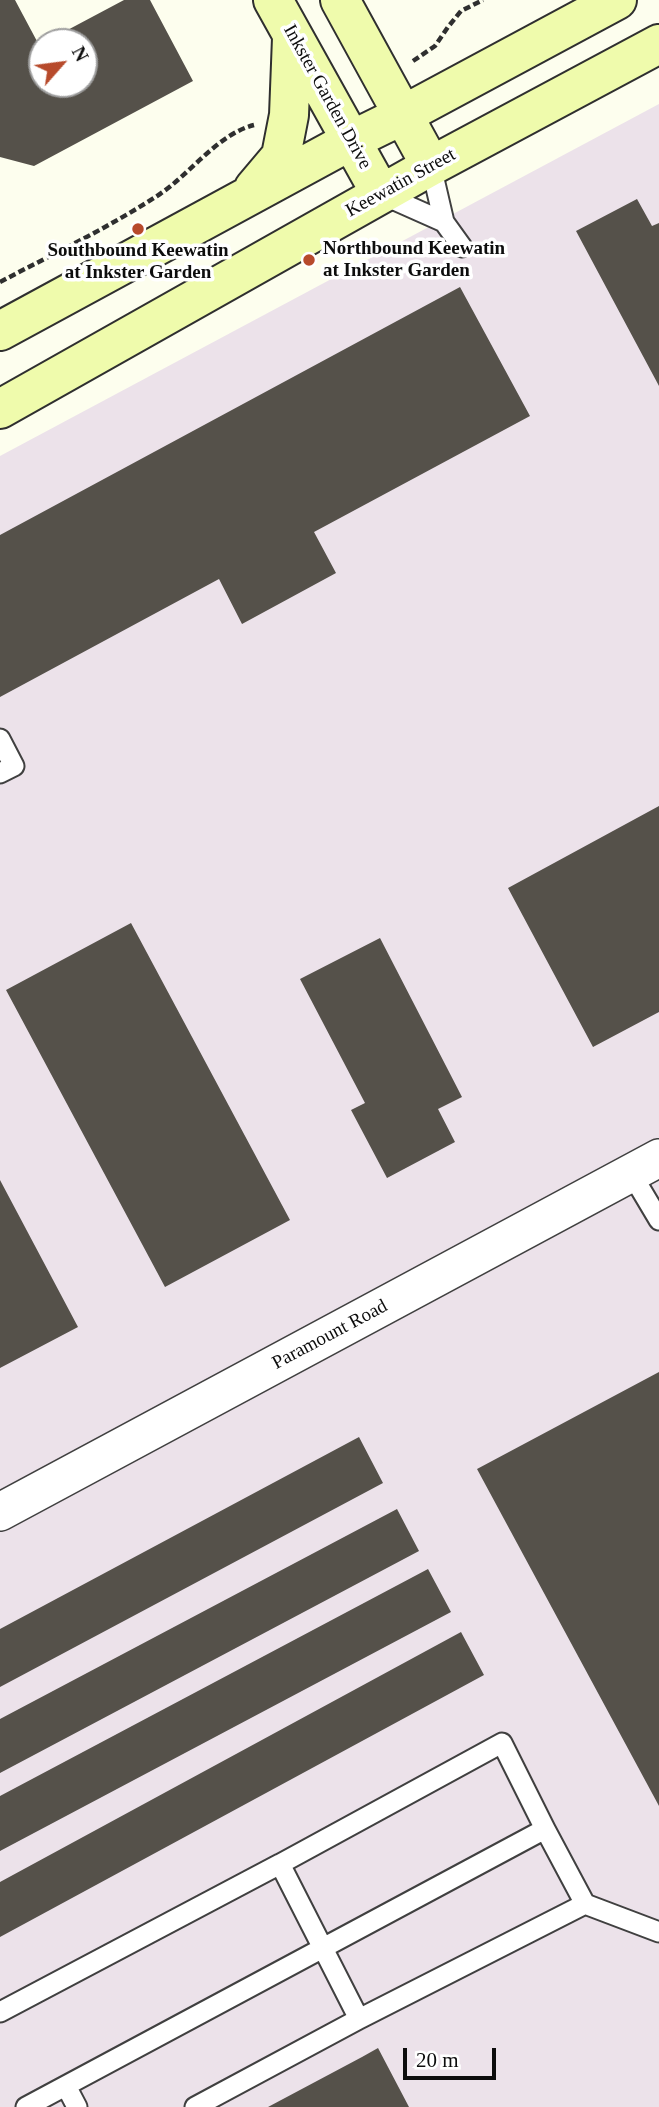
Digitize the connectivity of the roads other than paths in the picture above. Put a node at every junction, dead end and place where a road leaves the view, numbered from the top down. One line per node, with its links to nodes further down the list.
1 (273, 0): 4 (street, Inkster Garden Drive)
2 (340, 0): 6 (street)
3 (617, 0): 6 (street)
4 (292, 36): 7 (street, Inkster Garden Drive); 10 (street)
5 (659, 44): 8 (street, Keewatin Street)
6 (403, 115): 7 (street); 8 (street)
7 (351, 141): 9 (street, Inkster Garden Drive); 10 (street)
8 (431, 166): 9 (street, Keewatin Street); 11 (lane)
9 (381, 194): 11 (lane); 14 (street, Keewatin Street)
10 (245, 198): 13 (street)
11 (444, 222): 12 (lane)
12 (461, 247)
13 (0, 331)
14 (0, 409)
15 (0, 739): 16 (lane)
16 (0, 773)
17 (645, 1166): 18 (lane); 19 (street, Paramount Road)
18 (659, 1220)
19 (0, 1512)
20 (545, 1829): 21 (lane); 22 (lane); 24 (lane)
21 (280, 1864): 24 (lane); 25 (lane)
22 (585, 1904): 23 (lane); 26 (lane)
23 (659, 1932)
24 (323, 1949): 26 (lane); 27 (lane)
25 (0, 2012)
26 (359, 2019): 30 (lane)
27 (66, 2087): 28 (lane); 29 (lane)
28 (26, 2107)
29 (77, 2107)
30 (195, 2107)

